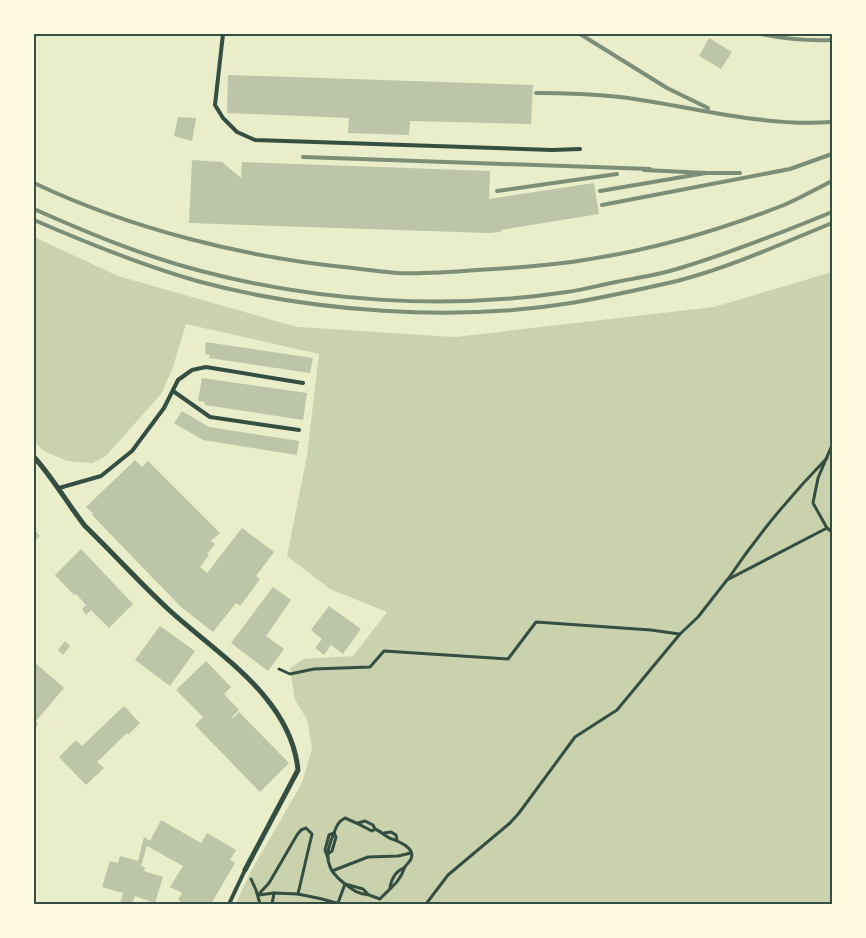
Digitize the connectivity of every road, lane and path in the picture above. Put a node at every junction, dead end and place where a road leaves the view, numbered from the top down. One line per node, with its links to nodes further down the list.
1 (223, 34): 2 (lane)
2 (580, 149)
3 (303, 383): 4 (lane)
4 (172, 391): 5 (lane); 9 (lane)
5 (299, 430)
6 (832, 445): 8 (path)
7 (34, 457): 9 (street)
8 (827, 458): 10 (path); 12 (path)
9 (59, 488): 18 (street)
10 (827, 528): 11 (path); 12 (path)
11 (832, 532)
12 (727, 580): 13 (path)
13 (680, 634): 14 (path); 29 (path)
14 (279, 669)
15 (334, 832): 16 (path); 17 (path); 17 (path)
16 (412, 853): 19 (path); 24 (path)
17 (328, 859): 19 (path)
18 (245, 870): 23 (path); 25 (lane)
19 (332, 871): 20 (path)
20 (345, 884): 24 (path); 24 (path); 28 (path)
21 (274, 893): 22 (path); 23 (path); 27 (path)
22 (298, 894): 23 (path); 28 (path)
23 (258, 895): 26 (path)
24 (369, 895)
25 (229, 904)
26 (260, 904)
27 (272, 904)
28 (339, 904)
29 (426, 904)

